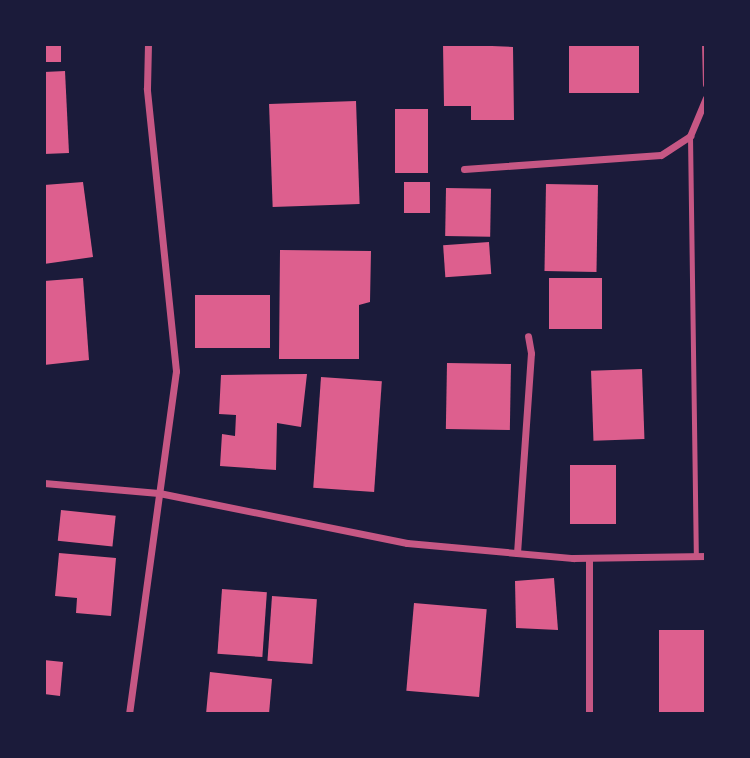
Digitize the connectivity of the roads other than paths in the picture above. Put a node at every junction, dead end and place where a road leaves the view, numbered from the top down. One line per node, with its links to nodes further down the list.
1 (148, 44): 9 (street)
2 (705, 44): 3 (street)
3 (706, 84)
4 (706, 98): 5 (street)
5 (690, 136): 6 (street); 11 (lane)
6 (464, 169)
7 (528, 336): 10 (street)
8 (44, 483): 9 (street)
9 (159, 493): 10 (street); 14 (street)
10 (517, 553): 13 (street)
11 (696, 556): 12 (street); 13 (street)
12 (706, 556)
13 (589, 558): 15 (street)
14 (129, 714)
15 (589, 714)

